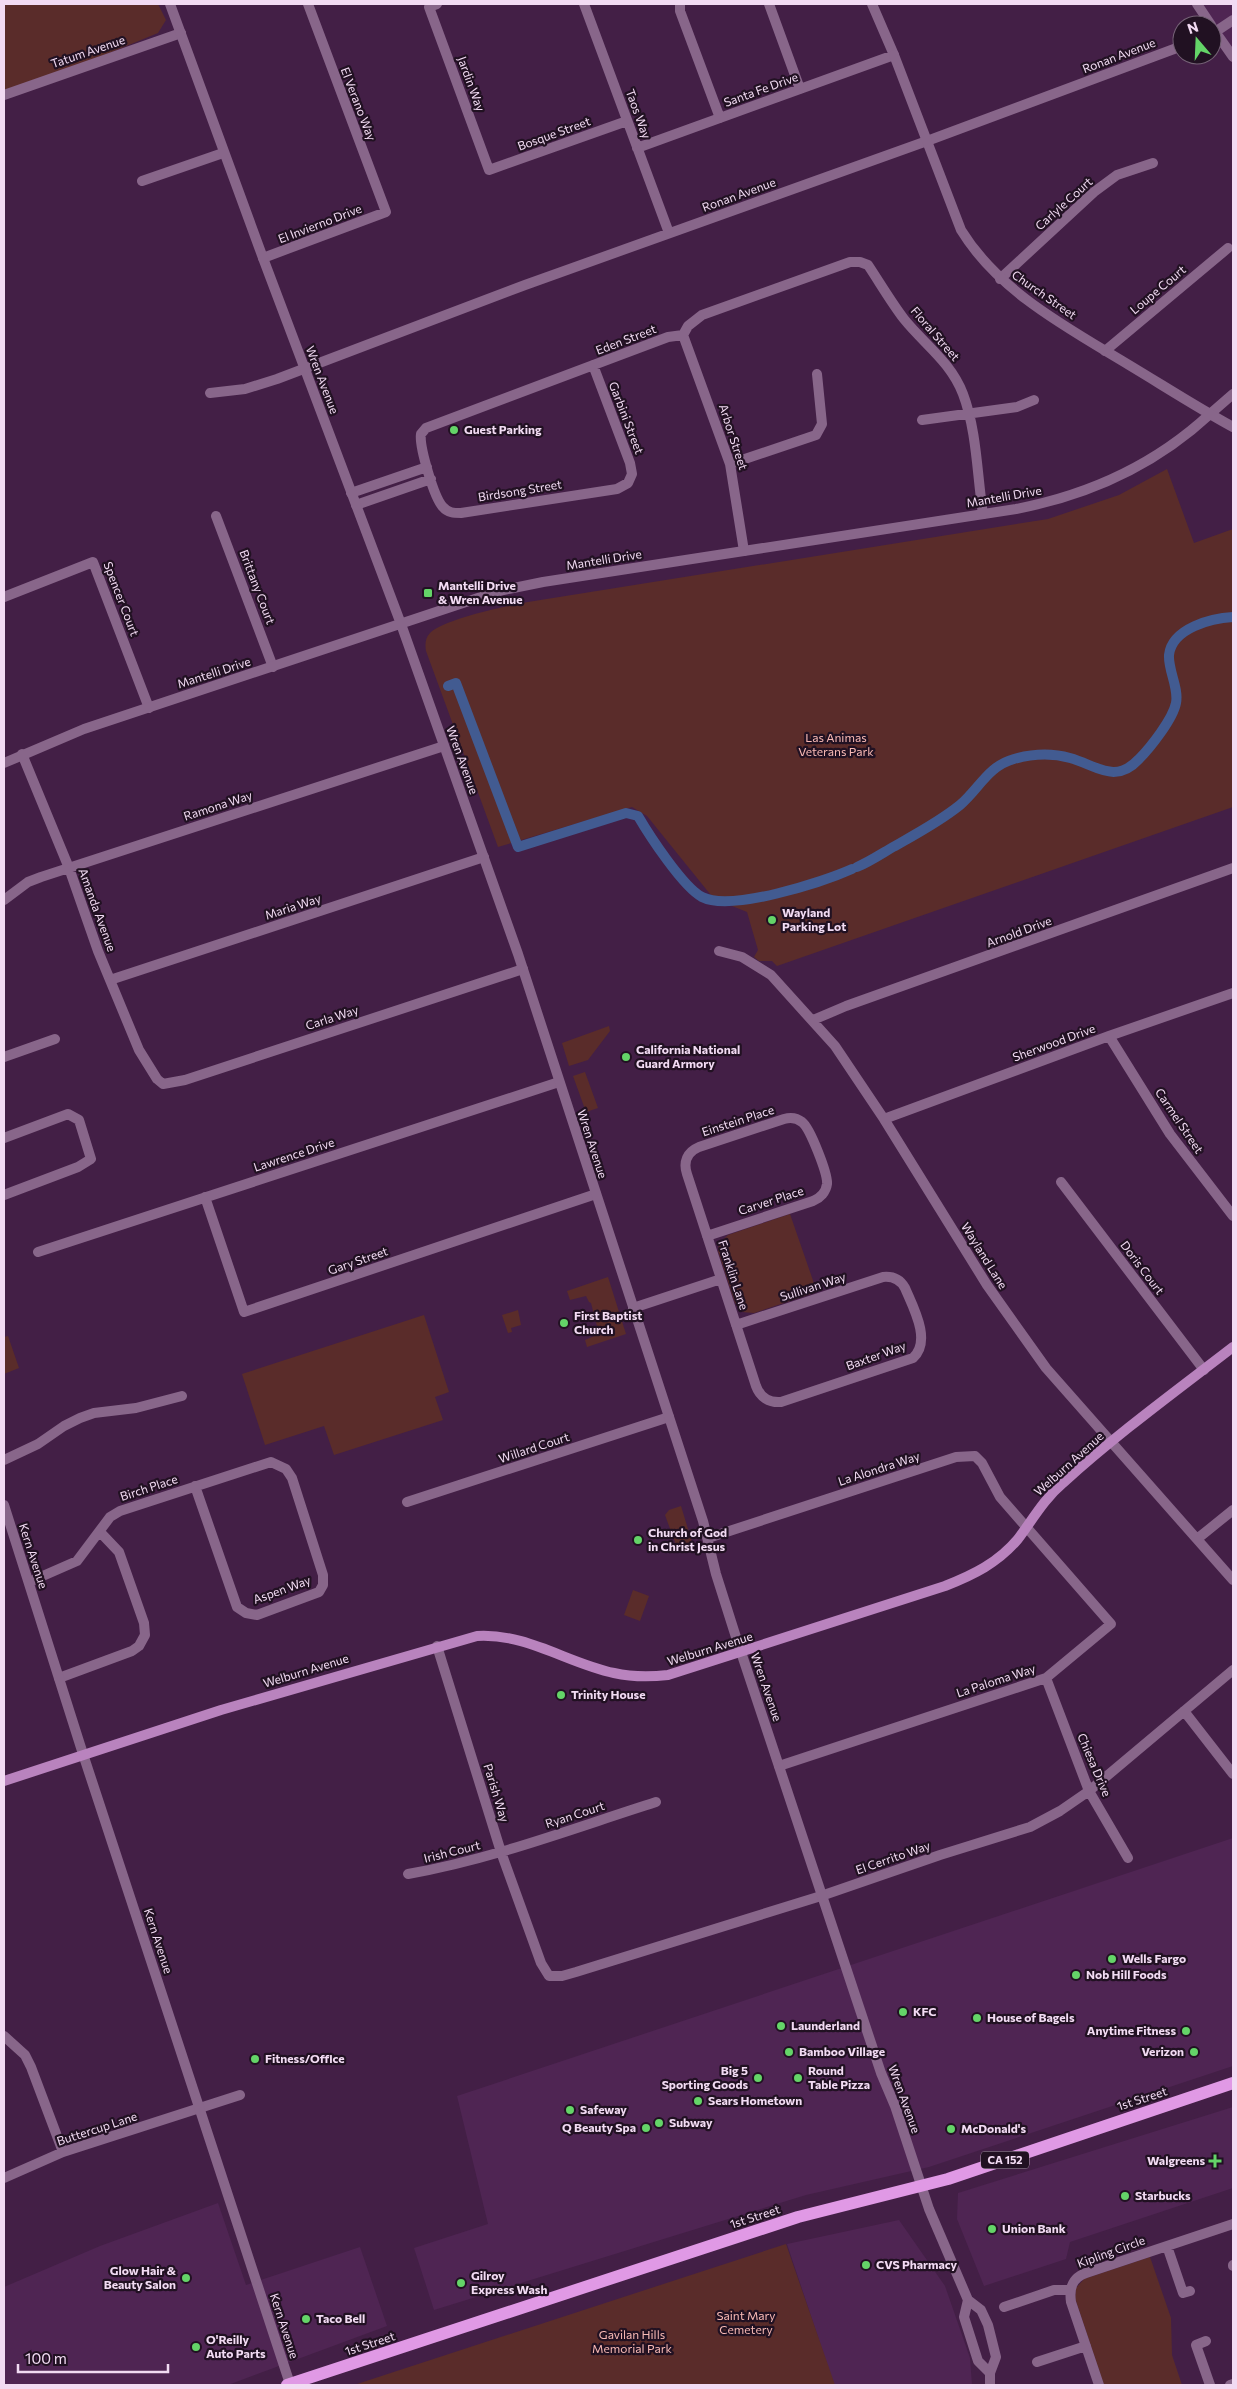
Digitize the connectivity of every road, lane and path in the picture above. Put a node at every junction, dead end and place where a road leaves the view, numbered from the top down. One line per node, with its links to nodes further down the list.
1 (170, 4): 10 (street, Wren Avenue)
2 (308, 4): 25 (street, El Verano Way)
3 (584, 4): 18 (street, Taos Way)
4 (680, 4): 17 (street)
5 (769, 4): 15 (street)
6 (872, 4): 13 (street, Church Street)
7 (1197, 4): 9 (street)
8 (433, 5): 23 (street, Jardin Way)
9 (1204, 15)
10 (181, 33): 16 (street, Tatum Avenue); 21 (street, Wren Avenue)
11 (1222, 42): 14 (street)
12 (1172, 50): 19 (street, Ronan Avenue)
13 (894, 55): 15 (street, Santa Fe Drive); 19 (street, Church Street)
14 (1233, 57)
15 (800, 89): 17 (street, Santa Fe Drive)
16 (4, 95)
17 (720, 118): 20 (street, Santa Fe Drive)
18 (627, 121): 20 (street, Taos Way); 23 (street, Bosque Street)
19 (927, 141): 26 (street, Ronan Avenue); 29 (street, Church Street)
20 (637, 148): 26 (street, Taos Way)
21 (223, 153): 24 (street); 28 (street, Wren Avenue)
22 (1153, 163): 29 (street, Carlyle Court)
23 (489, 170)
24 (142, 181)
25 (386, 212): 28 (street, El Invierno Drive)
26 (669, 233): 33 (street, Ronan Avenue)
27 (1228, 248): 31 (street, Loupe Court)
28 (262, 258): 33 (street, Wren Avenue)
29 (1000, 279): 31 (street, Church Street)
30 (683, 335): 32 (street, Eden Street); 38 (street, Floral Street); 42 (street, Arbor Street)
31 (1105, 351): 39 (street, Church Street)
32 (593, 365): 43 (street, Eden Street); 45 (street, Garbini Street)
33 (304, 369): 35 (street, Ronan Avenue); 46 (street, Wren Avenue)
34 (818, 374): 42 (street)
35 (210, 393)
36 (1233, 394): 39 (street, Mantelli Drive)
37 (1034, 400): 38 (street)
38 (969, 414): 40 (street); 48 (street, Floral Street)
39 (1210, 414): 41 (street, Church Street); 48 (street, Mantelli Drive)
40 (922, 420)
41 (1233, 427)
42 (730, 464): 50 (street, Arbor Street)
43 (427, 467): 44 (street, Eden Street); 46 (street)
44 (431, 479): 45 (street, Birdsong Street); 47 (street)
45 (630, 480)
46 (351, 493): 47 (street, Wren Avenue)
47 (356, 505): 52 (street, Wren Avenue)
48 (983, 514): 50 (street, Mantelli Drive)
49 (216, 516): 53 (street, Brittany Court)
50 (744, 551): 52 (street, Mantelli Drive)
51 (4, 597): 54 (street, Spencer Court)
52 (401, 624): 53 (street, Mantelli Drive); 55 (street, Wren Avenue)
53 (273, 667): 54 (street, Mantelli Drive)
54 (149, 708): 56 (street, Mantelli Drive)
55 (444, 746): 58 (street, Wren Avenue); 59 (street, Ramona Way)
56 (22, 754): 57 (street, Mantelli Drive); 59 (street, Amanda Avenue)
57 (4, 763)
58 (484, 857): 63 (street, Wren Avenue); 64 (street, Maria Way)
59 (69, 868): 61 (street, Ramona Way); 64 (street, Amanda Avenue)
60 (1233, 868): 66 (street, Arnold Drive)
61 (4, 900)
62 (719, 951): 66 (street, Wayland Lane)
63 (523, 968): 70 (street, Carla Way); 71 (street, Wren Avenue)
64 (110, 980): 70 (street, Amanda Avenue)
65 (1233, 993): 67 (street, Sherwood Drive)
66 (813, 1020): 72 (street, Wayland Lane)
67 (1109, 1036): 72 (street, Sherwood Drive); 80 (street, Carmel Street)
68 (55, 1038): 69 (street)
69 (4, 1057)
70 (153, 1073)
71 (559, 1082): 77 (street, Wren Avenue); 79 (street, Lawrence Drive)
72 (884, 1119): 92 (street, Wayland Lane)
73 (800, 1121): 75 (street, Einstein Place); 81 (street, Carver Place)
74 (4, 1138): 78 (street)
75 (687, 1157): 81 (street, Franklin Lane)
76 (1061, 1182): 88 (street, Doris Court)
77 (596, 1194): 79 (street, Gary Street); 85 (street, Wren Avenue)
78 (4, 1195)
79 (205, 1197): 82 (street, Lawrence Drive)
80 (1233, 1216)
81 (707, 1236): 84 (street, Franklin Lane)
82 (38, 1252)
83 (897, 1278): 86 (street, Sullivan Way); 90 (street, Baxter Way)
84 (721, 1279): 85 (street); 86 (street, Franklin Lane)
85 (633, 1308): 91 (street, Wren Avenue)
86 (736, 1325): 90 (street, Franklin Lane)
87 (1233, 1346): 88 (main road, Welburn Avenue)
88 (1204, 1370): 92 (main road, Welburn Avenue)
89 (182, 1396): 93 (street)
90 (764, 1398)
91 (669, 1417): 96 (street, Willard Court); 101 (street, Wren Avenue)
92 (1110, 1443): 99 (main road, Welburn Avenue); 102 (street, Wayland Lane)
93 (4, 1460)
94 (270, 1462): 95 (street, Birch Place); 95 (street, Aspen Way)
95 (196, 1486): 100 (street, Birch Place)
96 (407, 1502)
97 (4, 1505): 104 (street, Kern Avenue)
98 (1233, 1510): 102 (street)
99 (1026, 1527): 101 (street, La Alondra Way); 106 (main road, Welburn Avenue); 109 (street, La Paloma Way)
100 (100, 1532): 104 (street, Birch Place); 108 (street)
101 (708, 1538): 106 (street, Wren Avenue)
102 (1197, 1539): 103 (street, Wayland Lane)
103 (1233, 1580)
104 (29, 1582): 108 (street, Kern Avenue)
105 (437, 1646): 106 (main road, Welburn Avenue); 111 (main road, Welburn Avenue); 117 (street, Parish Way)
106 (741, 1652): 112 (street, Wren Avenue)
107 (1233, 1670): 110 (street, El Cerrito Way)
108 (59, 1678): 111 (street, Kern Avenue)
109 (1046, 1678): 112 (street, La Paloma Way); 115 (street, Chiesa Drive)
110 (1184, 1711): 113 (street); 115 (street, El Cerrito Way)
111 (83, 1754): 114 (main road, Welburn Avenue); 125 (street, Kern Avenue)
112 (779, 1766): 120 (street, Wren Avenue)
113 (1233, 1774)
114 (4, 1781)
115 (1089, 1792): 118 (street, Chiesa Drive); 120 (street, El Cerrito Way)
116 (656, 1802): 117 (street, Ryan Court)
117 (501, 1852): 119 (street, Irish Court); 121 (street, Parish Way)
118 (1128, 1858)
119 (408, 1874)
120 (821, 1896): 121 (street, El Cerrito Way); 128 (street, Wren Avenue)
121 (535, 1946)
122 (4, 2036): 126 (street)
123 (1233, 2084): 128 (main road, 1st Street / CA 152)
124 (240, 2095): 125 (street, Buttercup Lane)
125 (200, 2108): 126 (street, Buttercup Lane); 139 (street, Kern Avenue)
126 (63, 2152): 127 (street, Buttercup Lane)
127 (4, 2178)
128 (921, 2186): 133 (street, Wren Avenue); 139 (main road, 1st Street / CA 152)
129 (1233, 2224): 130 (street, Kipling Circle)
130 (1167, 2246): 131 (street, Kipling Circle); 132 (street)
131 (1070, 2290): 134 (street); 136 (street)
132 (1190, 2291)
133 (968, 2300): 138 (street, Wren Avenue); 138 (street, Wren Avenue)
134 (1004, 2307)
135 (1206, 2341): 142 (street)
136 (1086, 2346): 137 (street); 141 (street)
137 (1037, 2362)
138 (990, 2373): 140 (street, Wren Avenue)
139 (288, 2385)
140 (990, 2385)
141 (1098, 2385)
142 (1210, 2385)

